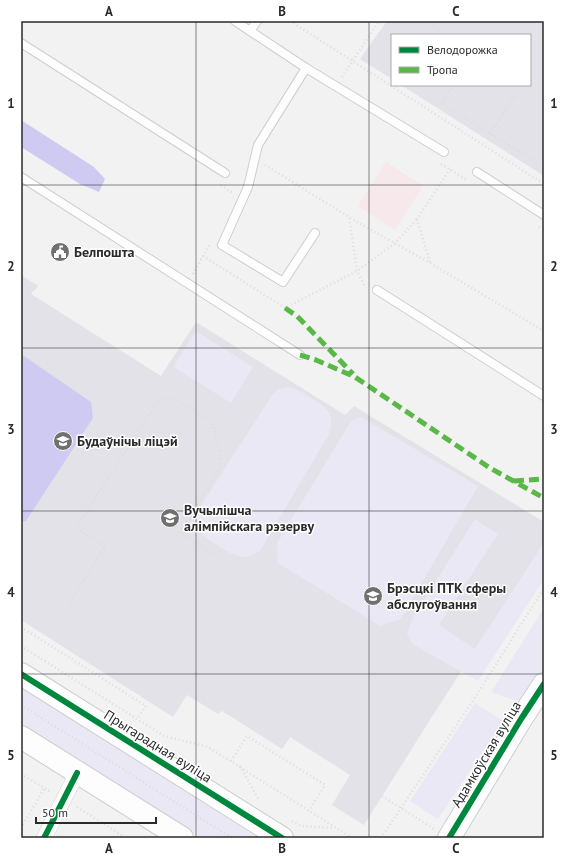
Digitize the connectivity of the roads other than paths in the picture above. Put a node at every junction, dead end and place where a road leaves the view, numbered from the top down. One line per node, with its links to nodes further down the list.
1 (235, 21): 3 (lane)
2 (257, 21): 3 (lane)
3 (250, 31): 5 (lane)
4 (21, 43): 8 (lane)
5 (306, 68): 6 (lane); 11 (lane)
6 (444, 152)
7 (477, 172): 10 (lane)
8 (225, 173)
9 (21, 177): 13 (lane)
10 (544, 215)
11 (315, 233)
12 (377, 290): 14 (lane)
13 (300, 355)
14 (544, 396)
15 (21, 674): 19 (street, Прыгарадная вуліца)
16 (544, 684): 20 (street, Адамкоўская вуліца)
17 (21, 738): 18 (street)
18 (77, 773): 21 (street); 22 (street)
19 (286, 828)
20 (444, 835)
21 (44, 838)
22 (182, 838)

